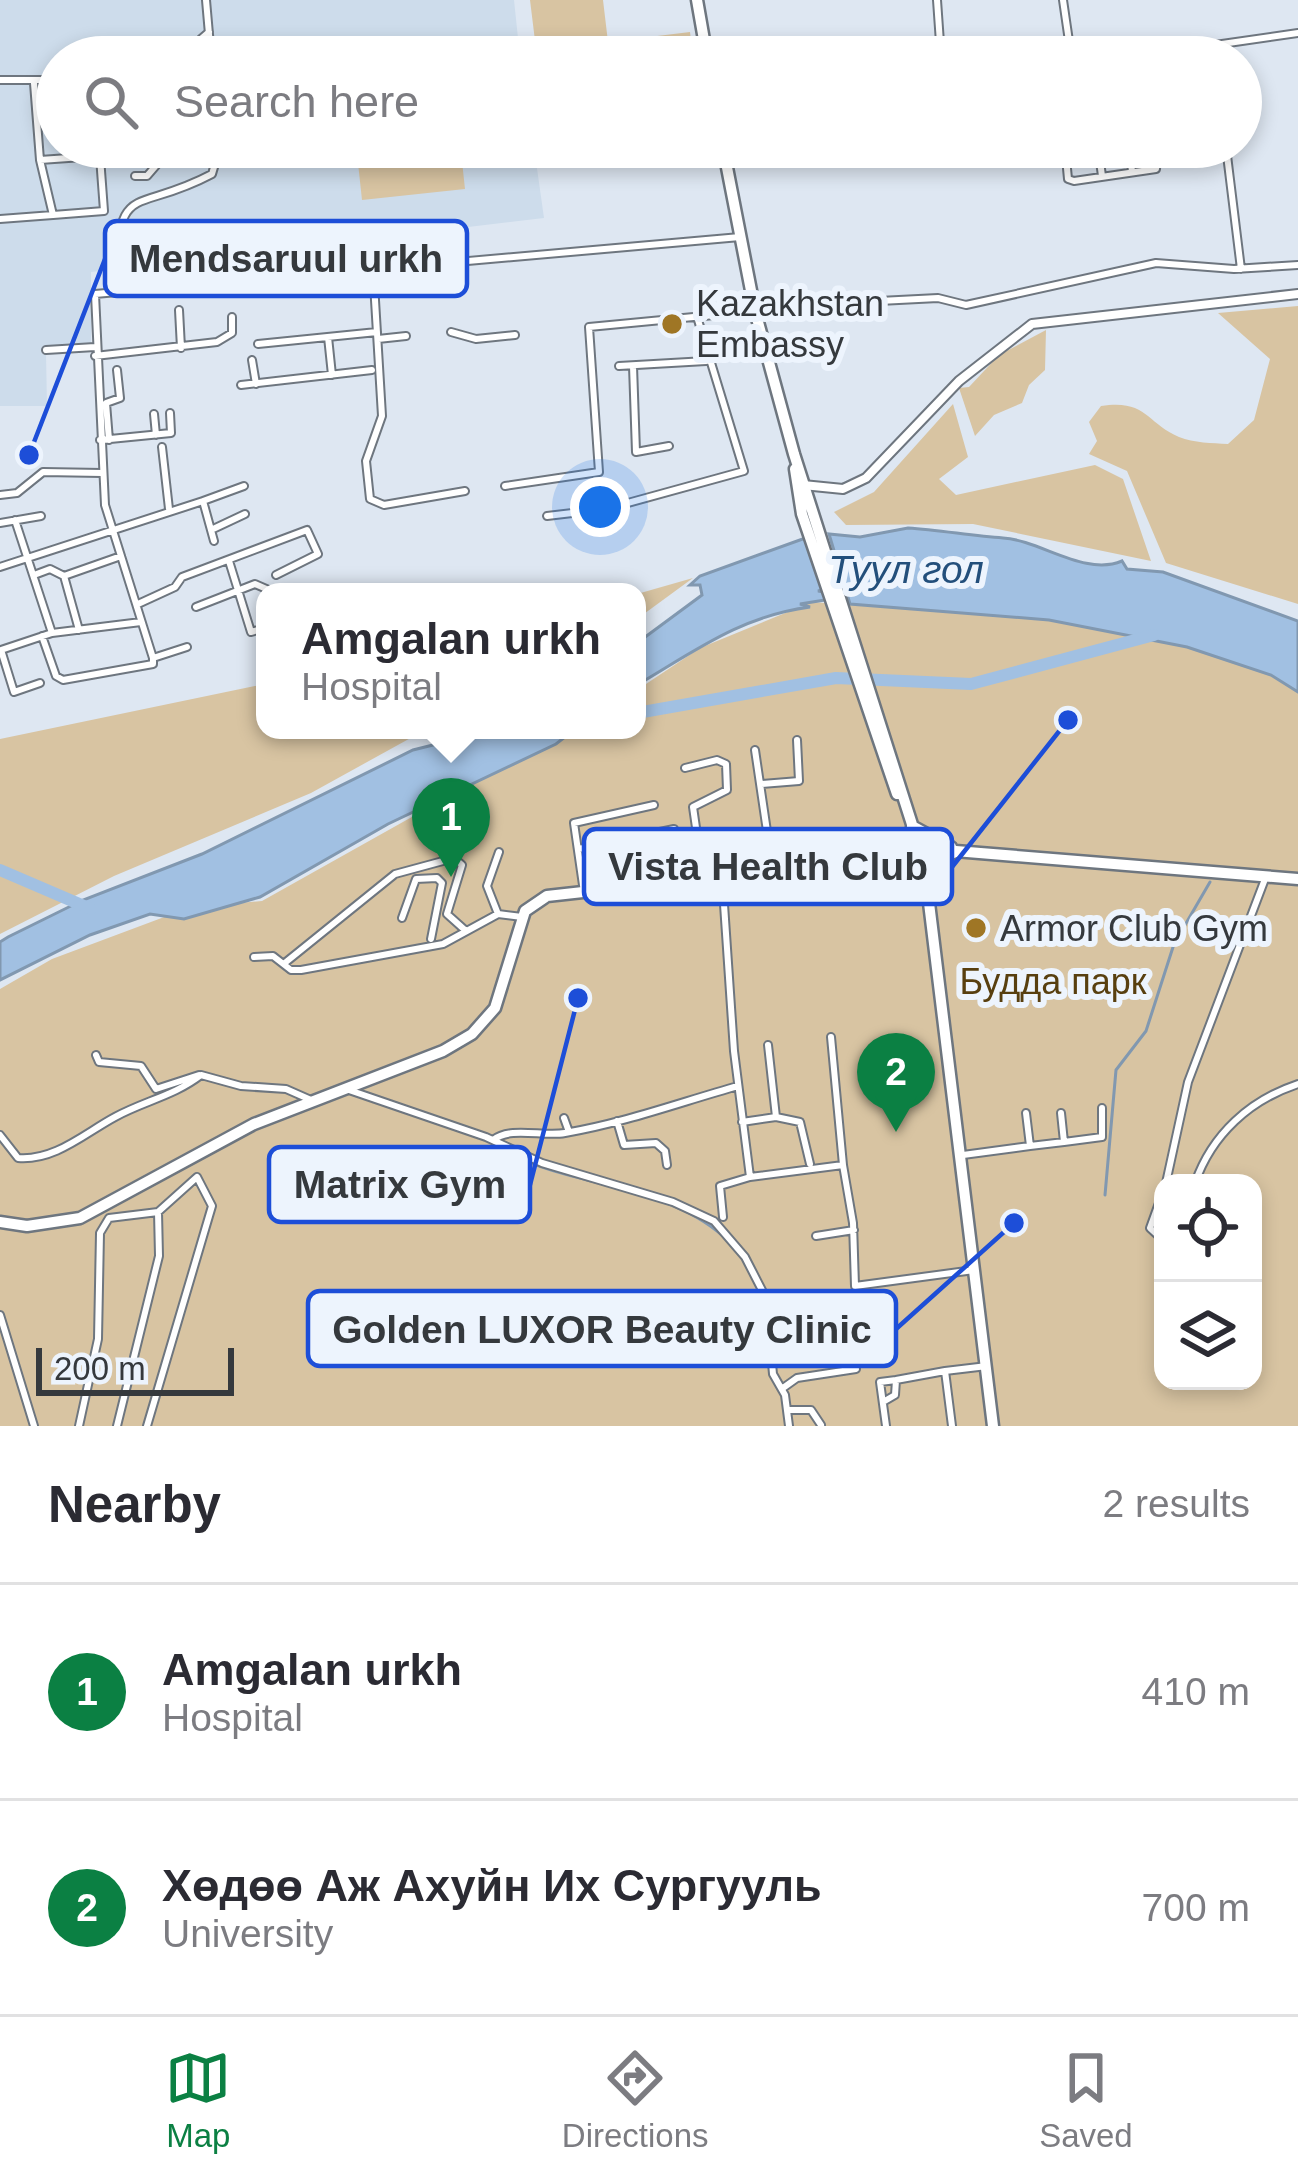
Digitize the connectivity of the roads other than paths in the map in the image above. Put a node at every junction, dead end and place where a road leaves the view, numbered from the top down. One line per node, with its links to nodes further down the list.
1 (206, 0): 5 (street)
2 (697, 0): 9 (main road)
3 (937, 0): 10 (street)
4 (1063, 0): 11 (street)
5 (209, 32): 7 (street); 8 (street)
6 (1297, 33): 12 (street); 13 (street)
7 (204, 36)
8 (209, 36)
9 (703, 36)
10 (940, 36)
11 (1069, 36)
12 (1262, 38)
13 (1297, 44)
14 (0, 80): 15 (street)
15 (34, 83): 16 (street)
16 (36, 109)
17 (42, 168): 30 (street)
18 (101, 168): 30 (street)
19 (154, 168): 28 (street)
20 (214, 168): 36 (street)
21 (727, 168): 32 (main road)
22 (1068, 168): 29 (street)
23 (1101, 168): 29 (street)
24 (1132, 168): 27 (street)
25 (1160, 168): 27 (street)
26 (1229, 168): 35 (street)
27 (1132, 172): 29 (street)
28 (135, 176)
29 (1102, 176)
30 (53, 215): 31 (street)
31 (0, 219)
32 (740, 236): 34 (street); 39 (main road)
33 (1298, 265): 35 (street)
34 (373, 267): 36 (street); 43 (street)
35 (1241, 269): 39 (street)
36 (115, 288): 50 (street)
37 (1298, 294): 68 (street)
38 (179, 310): 48 (street)
39 (755, 311): 41 (street); 66 (main road)
40 (232, 317): 48 (street)
41 (698, 320): 52 (street); 70 (street)
42 (451, 332): 44 (street)
43 (378, 335): 45 (street); 46 (street); 71 (street)
44 (514, 335)
45 (406, 336)
46 (328, 337): 47 (street); 57 (street)
47 (259, 344)
48 (181, 348): 50 (street)
49 (46, 350): 50 (street)
50 (95, 351): 63 (street)
51 (252, 360): 58 (street)
52 (706, 361): 54 (street); 78 (street)
53 (620, 366): 54 (street)
54 (633, 366): 64 (street)
55 (116, 370): 63 (street)
56 (372, 370): 57 (street)
57 (332, 375): 58 (street)
58 (256, 383): 59 (street)
59 (241, 386)
60 (170, 413): 62 (street)
61 (154, 414): 62 (street)
62 (156, 435): 63 (street)
63 (105, 440): 67 (street)
64 (669, 446)
65 (162, 447): 74 (street)
66 (794, 454): 68 (main road); 75 (main road)
67 (102, 473): 72 (street); 81 (street)
68 (803, 484): 75 (main road)
69 (244, 486): 73 (street)
70 (505, 486)
71 (465, 491)
72 (0, 495)
73 (202, 501): 74 (street); 82 (street)
74 (169, 509): 81 (street)
75 (807, 512): 109 (main road)
76 (245, 514): 82 (street)
77 (41, 516): 79 (street)
78 (547, 516)
79 (15, 520): 80 (street); 85 (street)
80 (0, 523)
81 (111, 527): 84 (street); 85 (street)
82 (211, 530): 83 (street)
83 (214, 541)
84 (121, 556): 90 (street); 93 (street)
85 (29, 557): 87 (street); 88 (street)
86 (229, 560): 89 (street); 92 (street); 93 (street)
87 (0, 567)
88 (34, 575): 90 (street); 98 (street)
89 (276, 575)
90 (64, 576): 96 (street)
91 (256, 586): 92 (street)
92 (238, 591): 94 (street); 97 (street)
93 (138, 604): 95 (street)
94 (196, 607)
95 (141, 622): 96 (street); 102 (street)
96 (79, 630): 98 (street)
97 (256, 631)
98 (52, 633): 99 (street)
99 (42, 636): 101 (street); 102 (street)
100 (187, 647): 102 (street)
101 (0, 648): 103 (street)
102 (153, 658)
103 (40, 683)
104 (797, 740): 107 (street)
105 (755, 750): 107 (street)
106 (686, 768): 114 (street)
107 (761, 784): 114 (street)
108 (654, 805): 116 (street)
109 (912, 826): 115 (main road); 117 (main road)
110 (674, 829): 111 (street)
111 (656, 833): 112 (street); 120 (street)
112 (630, 838): 116 (street); 121 (street)
113 (808, 840): 114 (street)
114 (769, 842): 119 (street)
115 (919, 848): 117 (main road); 119 (main road); 125 (main road)
116 (579, 849): 126 (street)
117 (959, 851): 123 (main road); 125 (main road)
118 (499, 852): 127 (street)
119 (772, 865): 122 (main road)
120 (662, 871)
121 (635, 875)
122 (722, 875): 126 (main road); 139 (street)
123 (1265, 877): 124 (main road); 158 (street)
124 (1298, 879)
125 (927, 880): 154 (main road)
126 (584, 892): 128 (main road)
127 (498, 914): 128 (street); 130 (street)
128 (522, 917): 140 (main road)
129 (402, 918): 131 (street)
130 (466, 932): 133 (street); 133 (street)
131 (430, 939)
132 (254, 957): 133 (street)
133 (286, 962)
134 (831, 1037): 156 (street)
135 (768, 1045): 146 (street)
136 (96, 1055): 137 (street)
137 (201, 1075): 141 (street); 150 (street)
138 (1298, 1084): 159 (street)
139 (738, 1086): 147 (street); 148 (street)
140 (343, 1088): 141 (main road); 151 (street)
141 (311, 1100): 162 (main road)
142 (1102, 1108): 152 (street)
143 (1026, 1113): 153 (street)
144 (1061, 1113): 152 (street)
145 (564, 1118): 149 (street)
146 (776, 1118): 148 (street); 157 (street)
147 (617, 1121): 149 (street); 155 (street)
148 (742, 1122): 160 (street)
149 (569, 1132): 151 (street)
150 (0, 1135)
151 (492, 1140): 173 (street)
152 (1064, 1142): 153 (street)
153 (1030, 1146): 154 (street)
154 (963, 1155): 167 (main road)
155 (667, 1165)
156 (843, 1165): 157 (street); 165 (street)
157 (811, 1166): 160 (street)
158 (1168, 1174)
159 (1199, 1174)
160 (750, 1177): 163 (street)
161 (158, 1212): 162 (street); 179 (street); 180 (street)
162 (107, 1213): 164 (main road); 178 (street)
163 (723, 1216)
164 (0, 1222)
165 (854, 1230): 166 (street); 167 (street)
166 (816, 1236)
167 (976, 1270): 169 (main road)
168 (0, 1316): 177 (street)
169 (987, 1366): 171 (street); 184 (main road)
170 (856, 1369): 173 (street)
171 (945, 1371): 172 (street); 183 (street)
172 (896, 1380): 174 (street); 174 (street)
173 (783, 1388): 175 (street)
174 (883, 1402): 182 (street)
175 (788, 1409): 176 (street); 181 (street)
176 (821, 1425)
177 (34, 1426)
178 (79, 1426)
179 (117, 1426)
180 (147, 1426)
181 (789, 1426)
182 (886, 1426)
183 (952, 1426)
184 (993, 1426)

